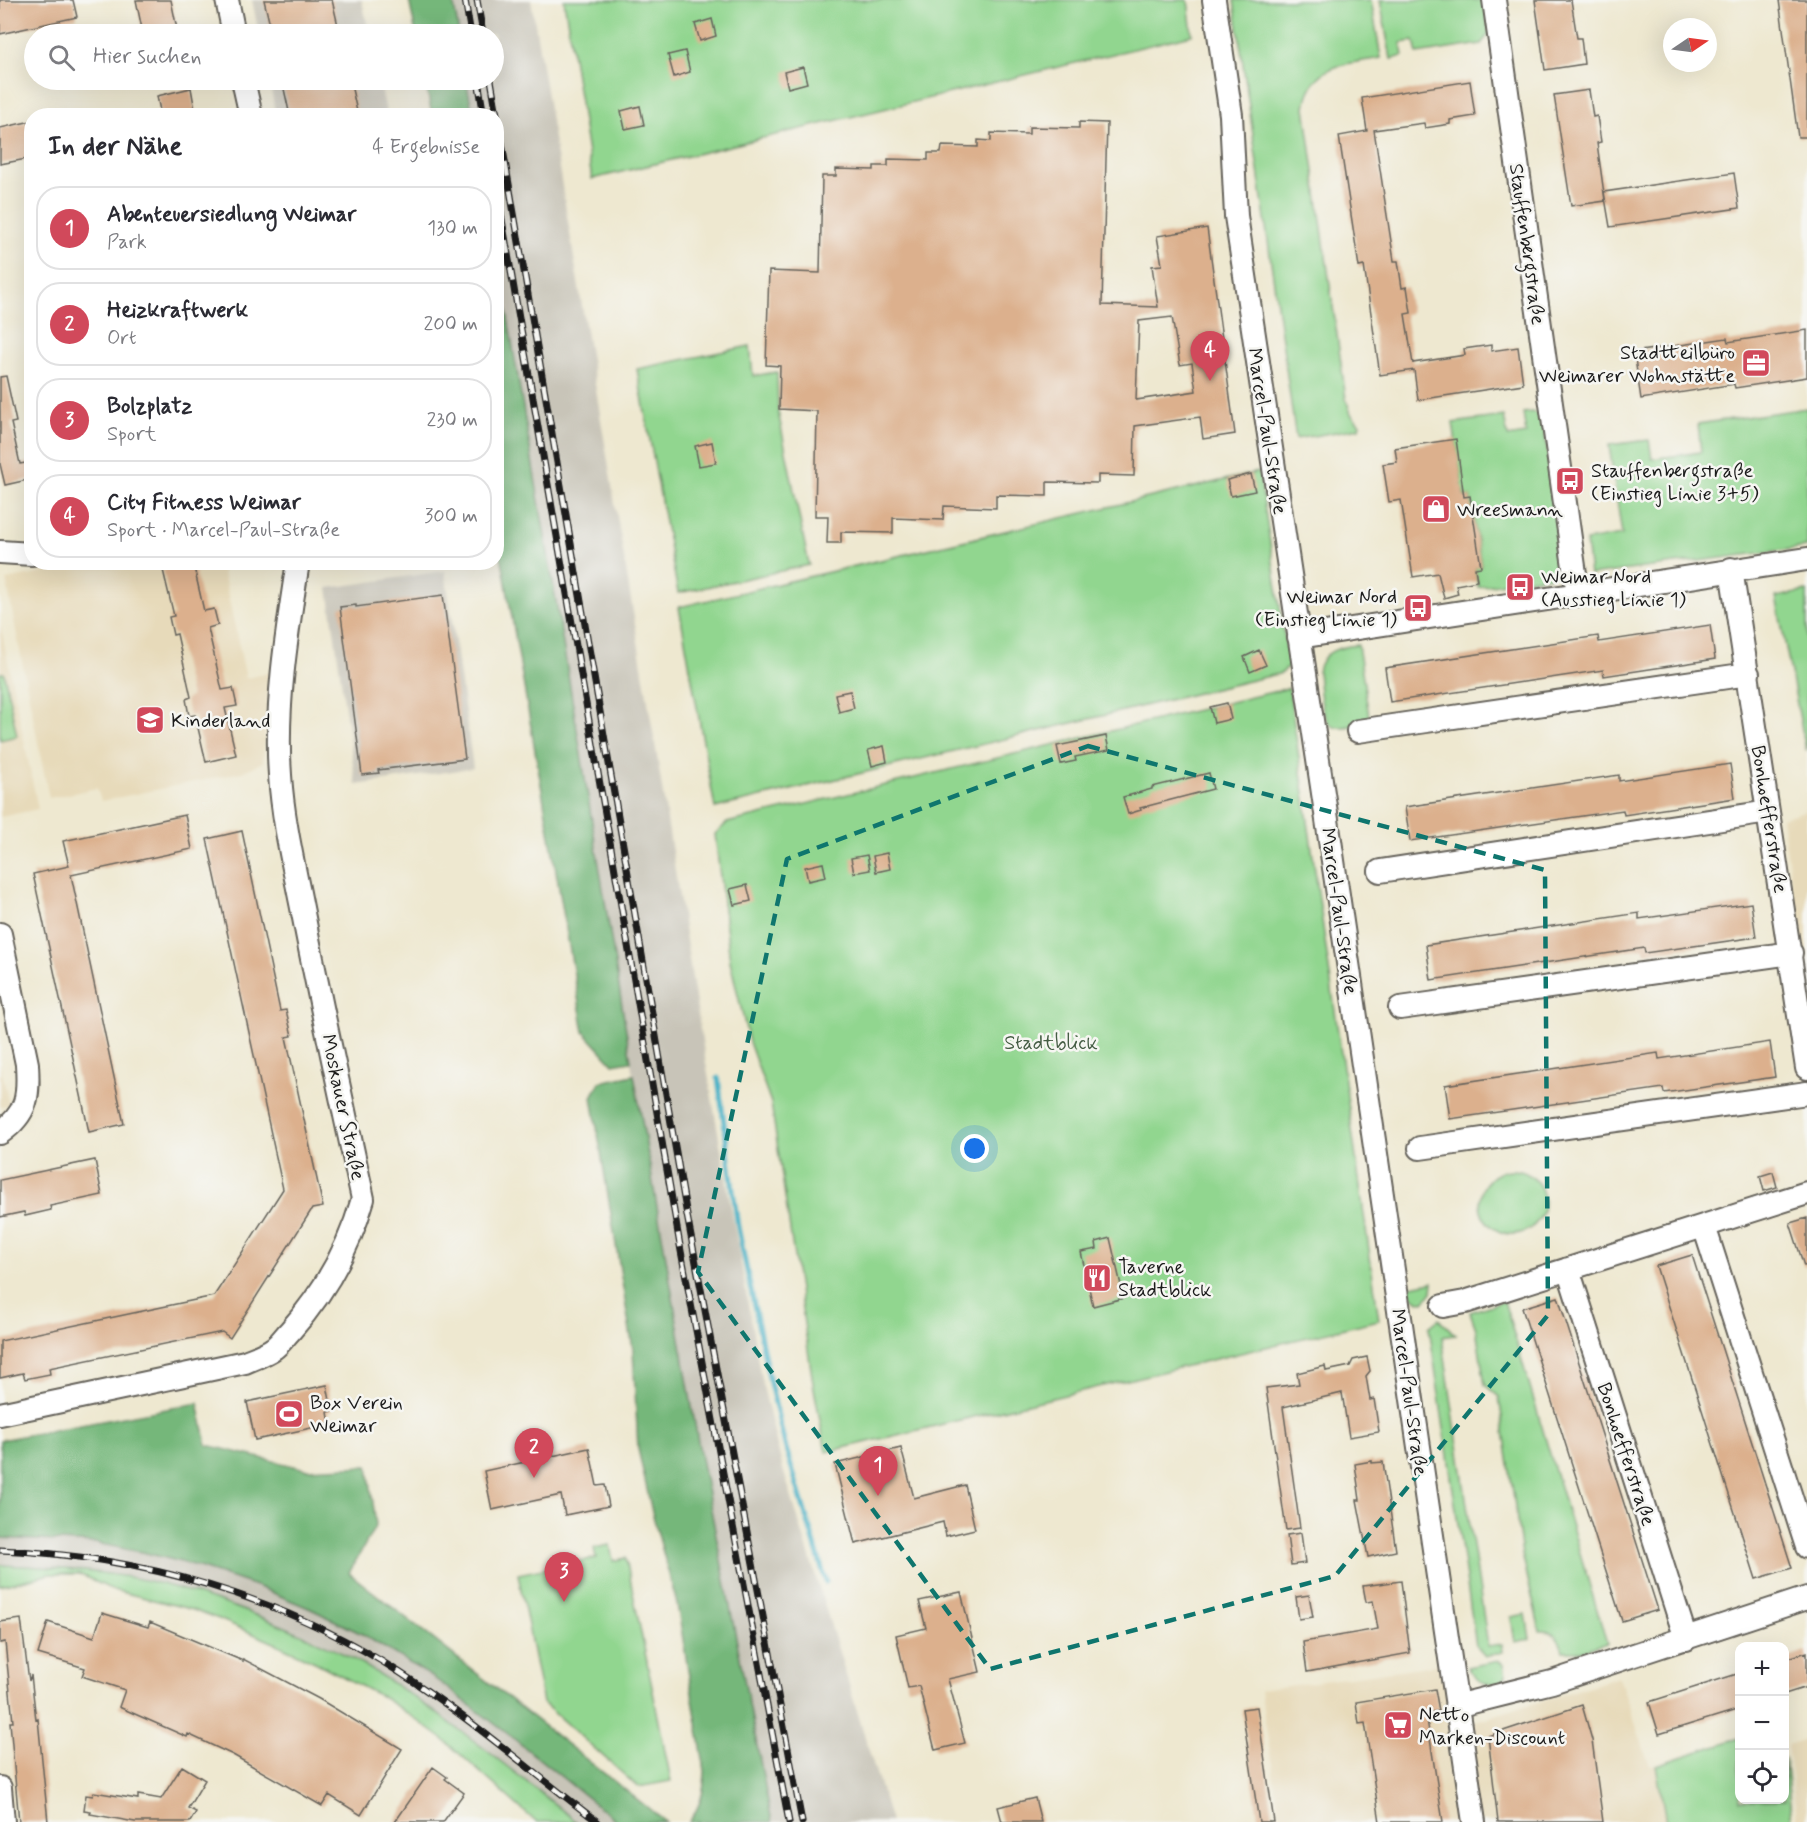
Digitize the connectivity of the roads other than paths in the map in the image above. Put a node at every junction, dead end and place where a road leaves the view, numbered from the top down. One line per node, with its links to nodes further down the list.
1 (227, 0): 4 (street)
2 (1214, 0): 13 (street, Marcel-Paul-Straße)
3 (1494, 0): 12 (street, Stauffenbergstraße)
4 (232, 24)
5 (245, 90): 6 (street)
6 (249, 108)
7 (0, 552): 8 (street)
8 (24, 554)
9 (1807, 559): 10 (street)
10 (1731, 569): 12 (street); 14 (street, Bonhoefferstraße)
11 (297, 570): 29 (street, Moskauer Straße)
12 (1578, 595): 13 (street)
13 (1299, 637): 33 (street, Marcel-Paul-Straße)
14 (1748, 674): 15 (street); 16 (street, Bonhoefferstraße)
15 (1358, 731)
16 (1768, 812): 17 (street); 19 (street, Bonhoefferstraße)
17 (1380, 871)
18 (0, 934): 23 (street)
19 (1791, 953): 20 (street); 21 (street, Bonhoefferstraße)
20 (1400, 1008)
21 (1807, 1068)
22 (1807, 1093): 24 (street)
23 (0, 1133)
24 (1420, 1148)
25 (1807, 1193): 26 (street)
26 (1704, 1226): 27 (street); 30 (street)
27 (1568, 1269): 28 (street); 32 (street, Bonhoefferstraße)
28 (1443, 1306)
29 (0, 1414)
30 (1807, 1547)
31 (1807, 1599): 32 (street)
32 (1686, 1639): 33 (street)
33 (1456, 1706): 36 (street, Marcel-Paul-Straße)
34 (0, 1788): 35 (street)
35 (3, 1822)
36 (1474, 1822)

